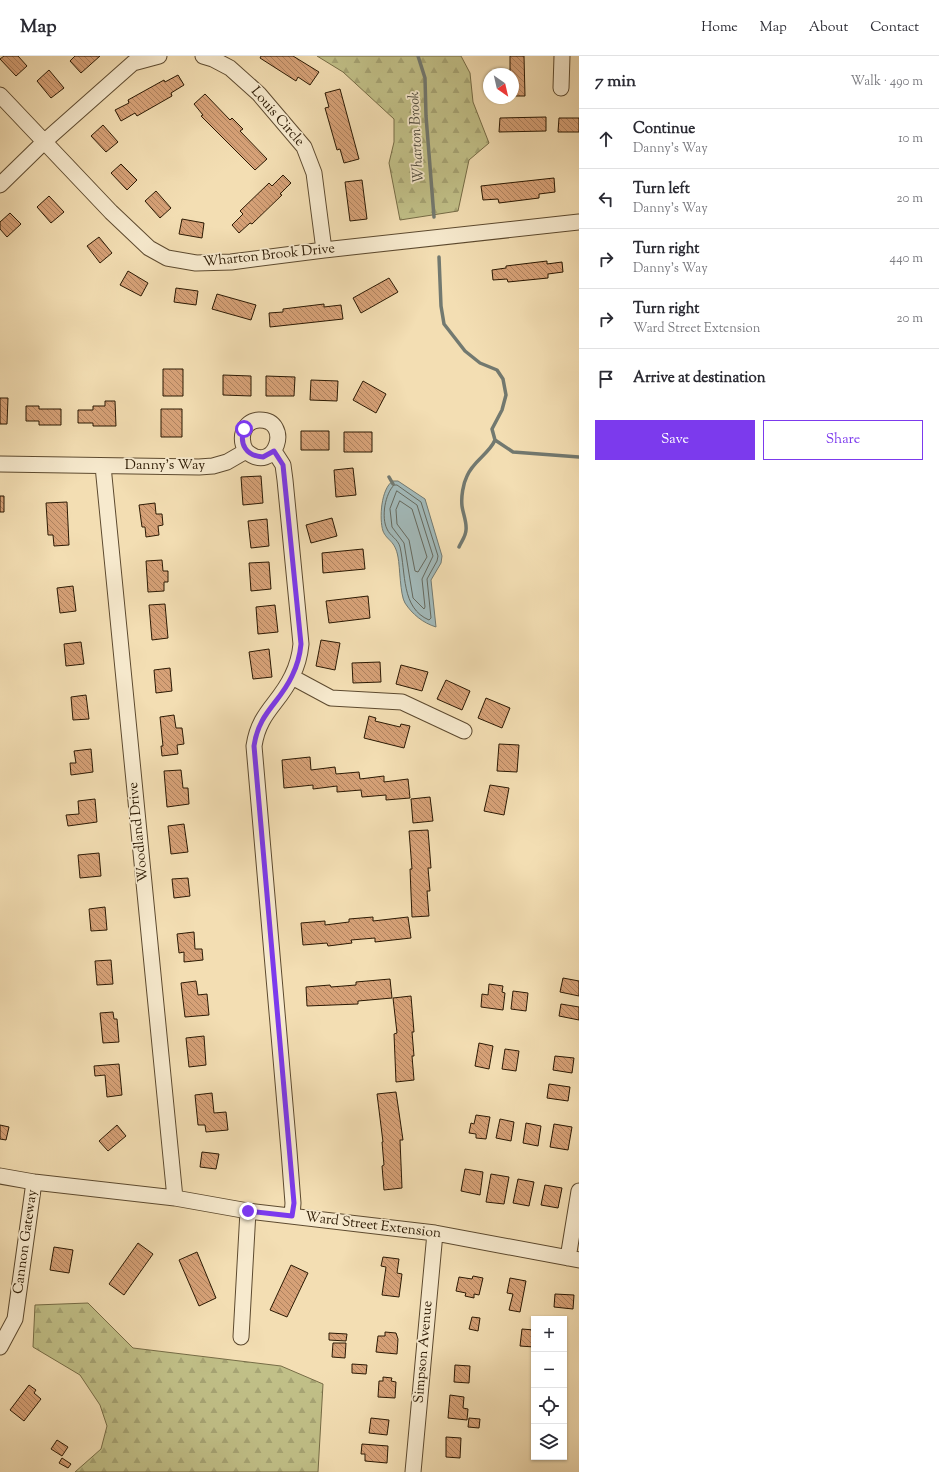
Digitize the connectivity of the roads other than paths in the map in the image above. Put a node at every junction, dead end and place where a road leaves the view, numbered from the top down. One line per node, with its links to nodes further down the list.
1 (159, 56): 6 (street)
2 (203, 56): 9 (street, Louis Circle)
3 (562, 56): 4 (street)
4 (561, 88)
5 (0, 95): 6 (street, Wharton Brook Drive)
6 (45, 141): 7 (street); 9 (street, Wharton Brook Drive)
7 (0, 185)
8 (579, 222): 9 (street, Wharton Brook Drive)
9 (324, 250)
10 (246, 451): 11 (street); 11 (street); 13 (street, Danny's Way)
11 (274, 451): 14 (street)
12 (0, 464): 13 (street, Danny's Way)
13 (103, 466): 19 (street, Woodland Drive)
14 (292, 677): 15 (street); 21 (street)
15 (464, 731)
16 (0, 1176): 17 (street, Ward Street Extension)
17 (34, 1182): 19 (street, Ward Street Extension); 25 (street, Cannon Gateway)
18 (579, 1191): 23 (street)
19 (175, 1198): 20 (street, Ward Street Extension)
20 (248, 1211): 21 (street, Ward Street Extension); 24 (street)
21 (292, 1216): 22 (street, Ward Street Extension)
22 (435, 1233): 23 (street, Ward Street Extension); 26 (street, Simpson Avenue)
23 (574, 1259)
24 (242, 1337)
25 (0, 1347)
26 (413, 1472)

